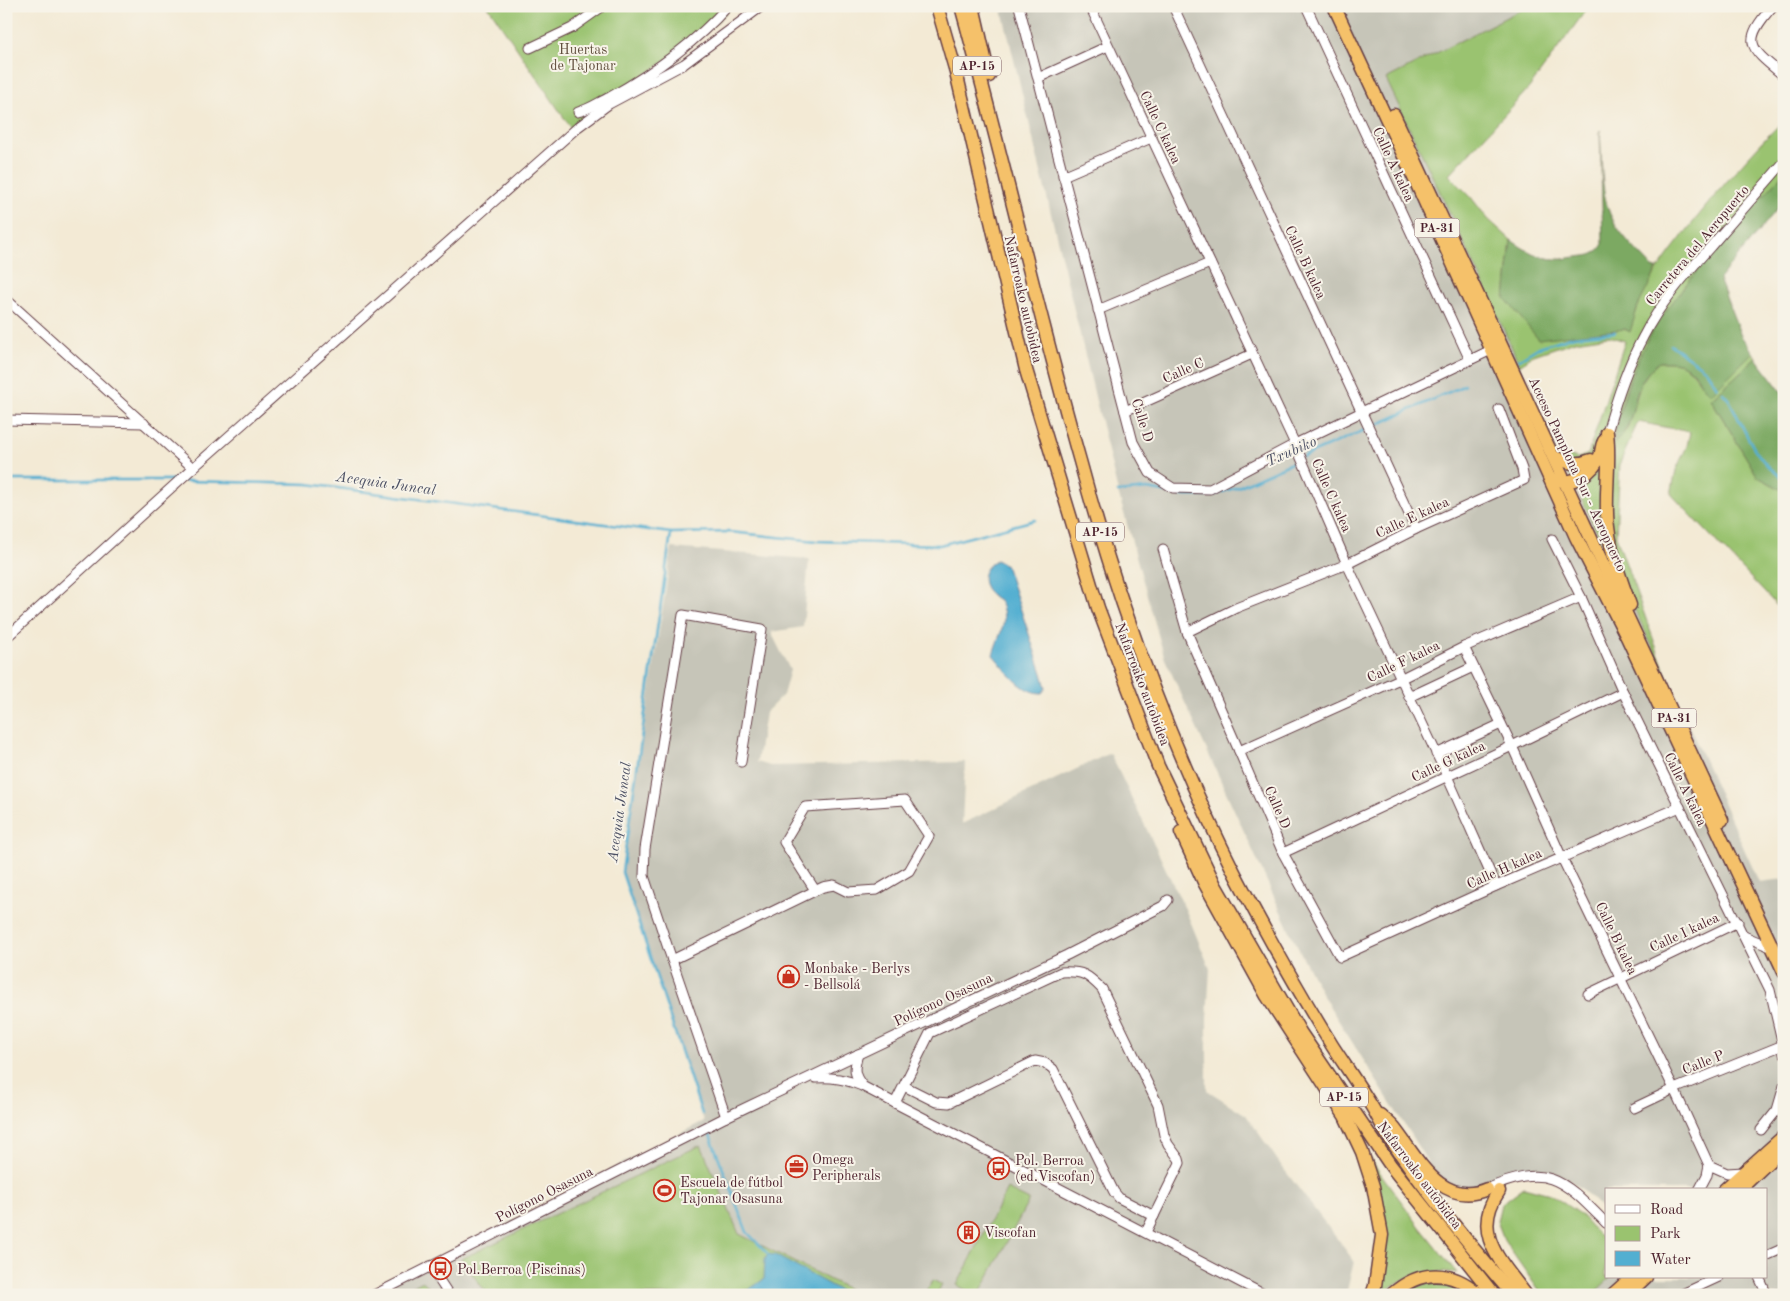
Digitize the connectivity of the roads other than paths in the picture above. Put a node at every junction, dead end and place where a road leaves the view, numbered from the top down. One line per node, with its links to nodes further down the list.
1 (603, 6): 15 (street)
2 (728, 6): 18 (street)
3 (762, 6): 40 (street)
4 (938, 6): 61 (highway, Nafarroako autobidea / AP-15)
5 (961, 6): 19 (highway, AP-15)
6 (973, 6): 19 (highway)
7 (1019, 6): 17 (street, Calle D)
8 (1090, 6): 14 (street, Calle C kalea)
9 (1173, 6): 31 (street, Calle B kalea)
10 (1306, 6): 28 (street, Calle A kalea)
11 (1334, 6): 26 (highway, Acceso Pamplona Sur - Aeropuerto / PA-31)
12 (1343, 6): 38 (highway, Acceso Pamplona Sur - Aeropuerto / PA-31)
13 (1773, 6): 16 (street)
14 (1108, 46): 17 (street); 20 (street, Calle C kalea)
15 (530, 48)
16 (1784, 76)
17 (1038, 78): 22 (street, Calle D)
18 (578, 112)
19 (994, 126): 87 (highway, Nafarroako autobidea / AP-15)
20 (1151, 138): 22 (street); 23 (street, Calle C kalea)
21 (1784, 162): 34 (street, Carretera del Aeropuerto)
22 (1063, 176): 25 (street, Calle D)
23 (1210, 263): 25 (street); 27 (street, Calle C kalea)
24 (6, 299): 33 (street)
25 (1098, 310): 30 (street, Calle D)
26 (1492, 350): 28 (street, Calle D); 37 (highway, Acceso Pamplona Sur - Aeropuerto / PA-31)
27 (1252, 354): 30 (street, Calle C); 35 (street, Calle C kalea)
28 (1470, 360): 31 (street, Calle D)
29 (1499, 409): 42 (street, Calle E kalea)
30 (1125, 411): 35 (street, Calle D)
31 (1361, 413): 35 (street, Calle D); 42 (street, Calle B kalea)
32 (6, 420): 33 (street)
33 (144, 423): 40 (street)
34 (1607, 433): 36 (highway); 53 (highway)
35 (1295, 444): 46 (street, Calle C kalea)
36 (1602, 446): 39 (highway); 41 (highway)
37 (1536, 452): 41 (highway); 43 (highway, Acceso Pamplona Sur - Aeropuerto / PA-31)
38 (1553, 456): 39 (highway); 41 (highway, Acceso Pamplona Sur - Aeropuerto / PA-31)
39 (1591, 460): 41 (highway)
40 (193, 468): 49 (street)
41 (1565, 481): 43 (highway); 53 (highway, Acceso Pamplona Sur - Aeropuerto / PA-31)
42 (1416, 529): 46 (street, Calle E kalea)
43 (1576, 537): 71 (highway, Acceso Pamplona Sur - Aeropuerto / PA-31)
44 (1552, 539): 47 (street, Calle A kalea)
45 (1163, 549): 48 (street, Calle D)
46 (1347, 564): 48 (street, Calle E kalea); 52 (street, Calle C kalea)
47 (1581, 597): 50 (street, Calle F kalea); 54 (street, Calle A kalea)
48 (1187, 632): 58 (street, Calle D)
49 (6, 638)
50 (1464, 647): 51 (street, Calle B kalea); 52 (street, Calle F kalea)
51 (1473, 667): 55 (street); 56 (street, Calle B kalea)
52 (1402, 678): 55 (street, Calle C kalea); 58 (street, Calle F kalea)
53 (1658, 682): 71 (highway, Acceso Pamplona Sur - Aeropuerto / PA-31)
54 (1623, 692): 57 (street, Calle G kalea); 63 (street, Calle A kalea)
55 (1409, 696): 59 (street, Calle C kalea)
56 (1501, 724): 57 (street, Calle B kalea); 59 (street)
57 (1512, 746): 62 (street, Calle G kalea); 65 (street, Calle B kalea)
58 (1238, 752): 64 (street, Calle D)
59 (1436, 754): 62 (street, Calle C kalea)
60 (741, 762): 73 (street)
61 (1158, 766): 103 (highway); 116 (highway, Nafarroako autobidea / AP-15)
62 (1447, 776): 64 (street, Calle G kalea); 66 (street, Calle C kalea)
63 (1680, 807): 65 (street, Calle H kalea); 69 (street, Calle A kalea)
64 (1283, 853): 72 (street, Calle D)
65 (1562, 858): 66 (street, Calle H kalea); 75 (street, Calle B kalea)
66 (1496, 886): 72 (street, Calle H kalea)
67 (815, 890): 67 (street); 73 (street)
68 (1168, 900): 78 (street, Polígono Osasuna)
69 (1738, 922): 70 (street, Calle A kalea); 75 (street, Calle I kalea)
70 (1744, 936): 71 (street); 77 (street, Calle A kalea)
71 (1778, 951): 74 (highway, PA-31)
72 (1340, 957)
73 (672, 960): 88 (street)
74 (1784, 972)
75 (1621, 977): 76 (street, Calle I kalea); 84 (street, Calle B kalea)
76 (1588, 994)
77 (1783, 1045): 79 (street, Calle A kalea); 84 (street, Calle P)
78 (858, 1054): 80 (street, Polígono Osasuna); 81 (street)
79 (1784, 1054)
80 (810, 1078): 81 (street); 88 (street, Polígono Osasuna)
81 (862, 1086): 85 (street)
82 (904, 1086): 85 (street); 97 (street); 97 (street)
83 (1784, 1086): 89 (street)
84 (1674, 1089): 86 (street, Calle P); 92 (street, Calle B kalea)
85 (895, 1103): 100 (street)
86 (1634, 1108)
87 (1374, 1110): 96 (highway); 117 (highway, Nafarroako autobidea / AP-15)
88 (726, 1117): 104 (street, Polígono Osasuna)
89 (1761, 1130)
90 (1784, 1136): 93 (highway)
91 (1784, 1147): 93 (highway)
92 (1708, 1165): 93 (street); 94 (street)
93 (1748, 1180): 95 (highway)
94 (1700, 1188)
95 (1729, 1188)
96 (1489, 1191): 98 (highway); 98 (highway); 99 (street)
97 (1154, 1216): 100 (street)
98 (1486, 1219): 118 (highway)
99 (1605, 1223)
100 (1146, 1232): 111 (street)
101 (1784, 1248): 102 (street)
102 (1768, 1255)
103 (1378, 1263): 112 (highway); 113 (highway)
104 (430, 1266): 109 (street, Polígono Osasuna); 110 (street)
105 (1643, 1278): 108 (highway)
106 (1717, 1278): 120 (street)
107 (1759, 1278): 121 (street)
108 (1628, 1283): 119 (highway)
109 (374, 1295)
110 (449, 1295)
111 (1265, 1295)
112 (1366, 1295)
113 (1372, 1295)
114 (1391, 1295): 115 (highway)
115 (1480, 1295)
116 (1494, 1295)
117 (1513, 1295)
118 (1526, 1295)
119 (1612, 1295)
120 (1680, 1295)
121 (1767, 1295)

